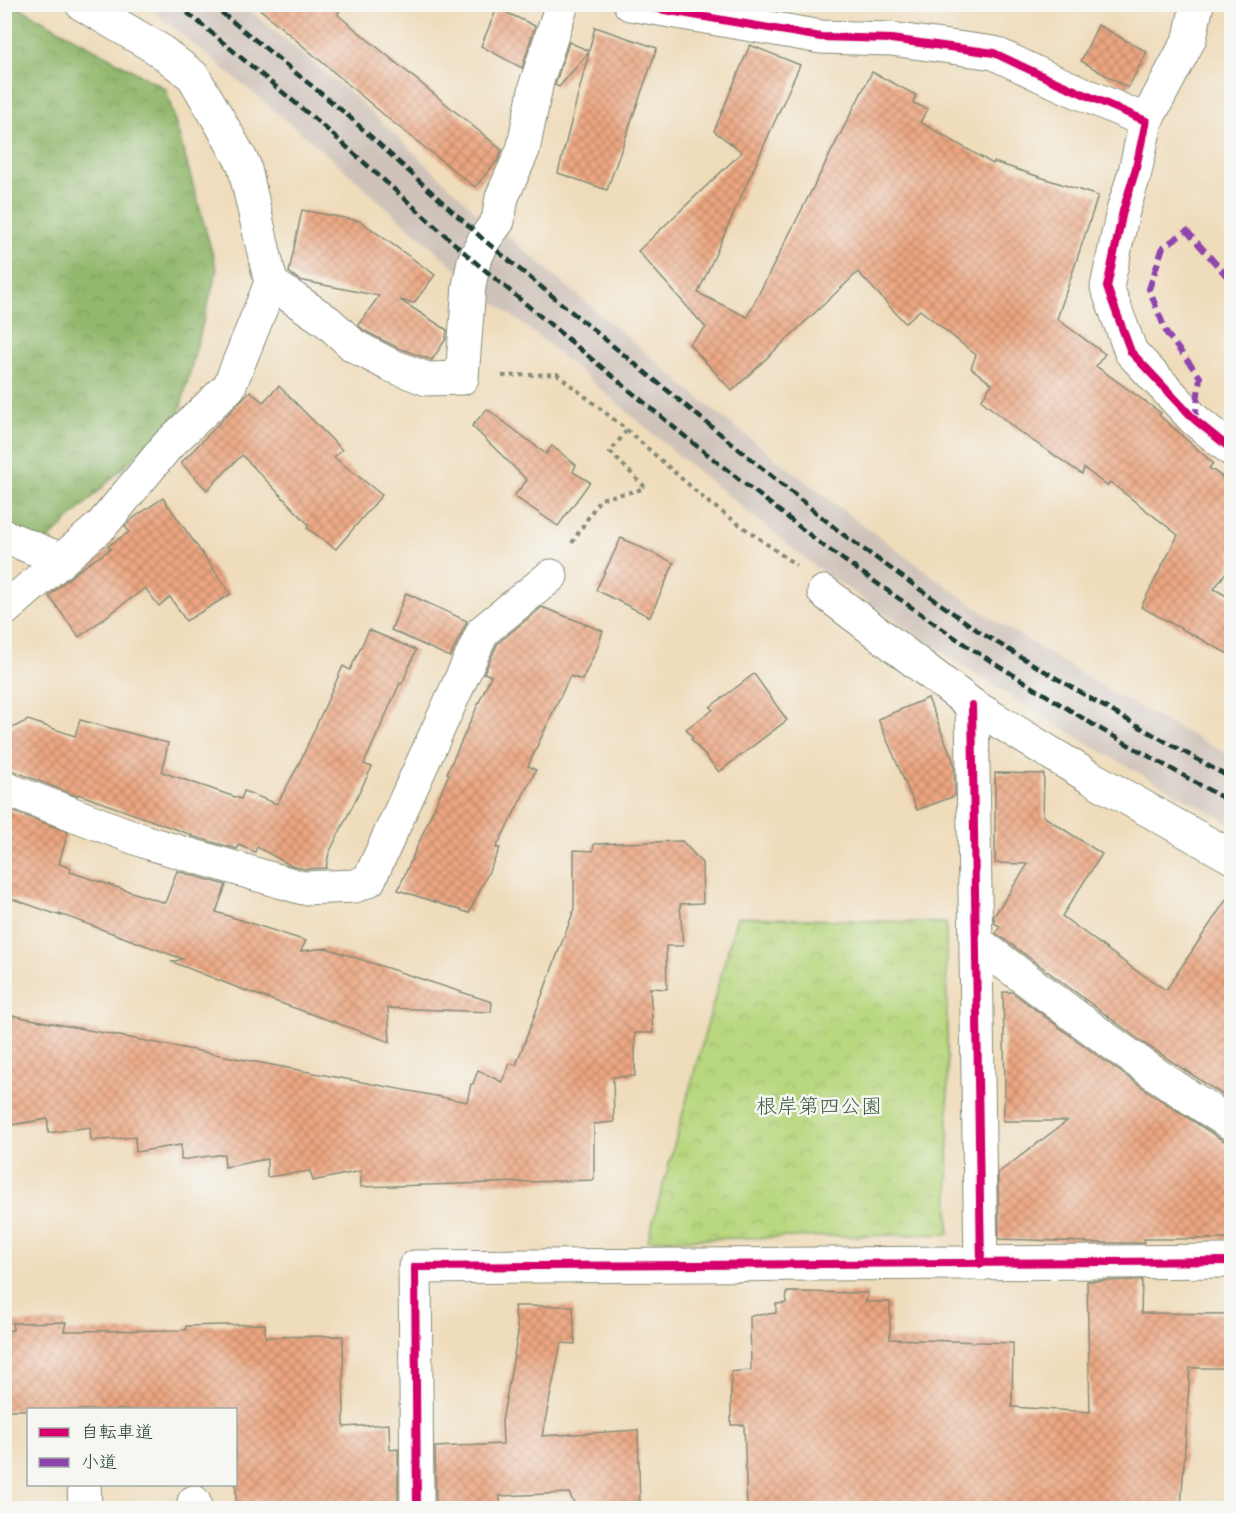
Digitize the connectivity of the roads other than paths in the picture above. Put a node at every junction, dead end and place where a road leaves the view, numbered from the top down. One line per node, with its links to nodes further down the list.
1 (82, 4): 6 (street)
2 (562, 4): 6 (street)
3 (630, 4): 5 (street)
4 (1197, 4): 5 (street)
5 (1146, 121): 7 (street)
6 (271, 283): 9 (street)
7 (1232, 450)
8 (4, 536): 9 (street)
9 (62, 560): 12 (street)
10 (551, 576): 14 (street)
11 (824, 592): 13 (street)
12 (4, 610)
13 (972, 705): 15 (street); 16 (street)
14 (4, 788)
15 (1232, 857)
16 (977, 942): 17 (street); 19 (street)
17 (1232, 1124)
18 (1232, 1261): 19 (street)
19 (981, 1264): 22 (street)
20 (84, 1486): 21 (street)
21 (85, 1509)
22 (417, 1509)

